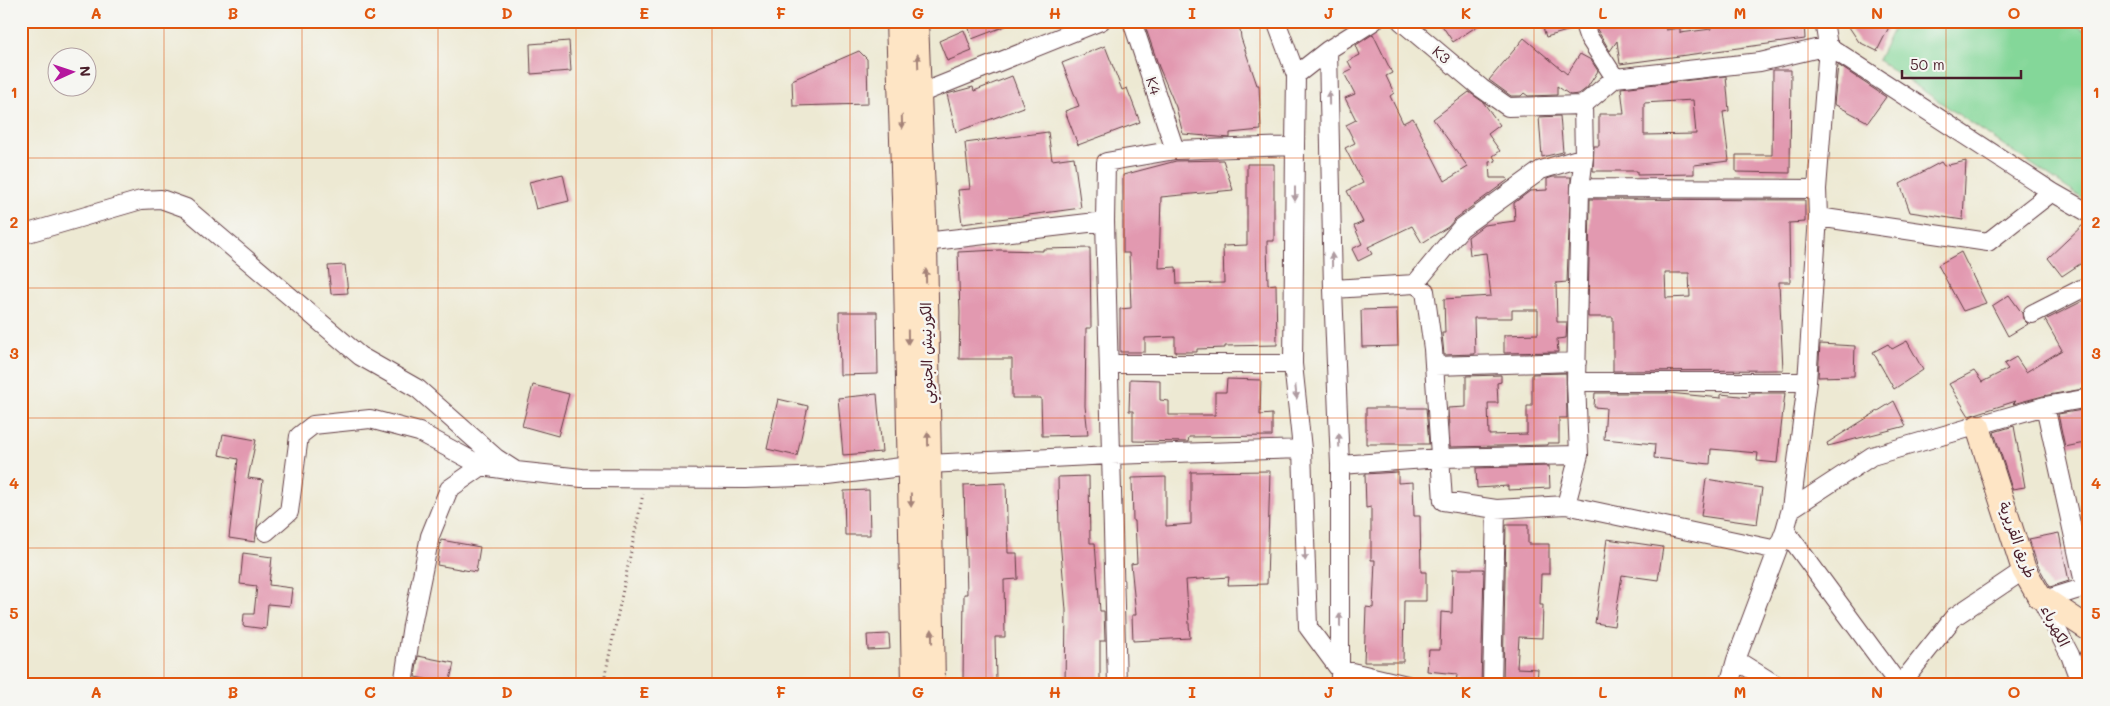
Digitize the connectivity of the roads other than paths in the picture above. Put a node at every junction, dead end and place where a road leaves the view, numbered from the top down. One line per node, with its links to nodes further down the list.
1 (898, 21): 44 (main road, الكورنيش الجنوبي, one-way to 44)
2 (916, 21): 14 (main road, الكورنيش الجنوبي, one-way to 2)
3 (1101, 21): 14 (street)
4 (1132, 21): 17 (street, K4)
5 (1276, 21): 12 (street)
6 (1374, 21): 11 (street)
7 (1401, 21): 15 (street, K3)
8 (1583, 21): 13 (street)
9 (1824, 21): 10 (street)
10 (1828, 46): 13 (street); 20 (street); 21 (street)
11 (1328, 50): 12 (street); 29 (street, one-way to 11)
12 (1296, 75): 16 (street)
13 (1615, 78): 15 (street)
14 (919, 94): 26 (main road, الكورنيش الجنوبي)
15 (1583, 105): 18 (street)
16 (1295, 146): 17 (street); 33 (street, one-way to 33)
17 (1175, 150): 24 (street)
18 (1584, 157): 19 (street); 27 (street)
19 (1580, 188): 20 (street); 31 (street)
20 (1817, 189): 23 (street)
21 (2052, 192): 22 (street); 23 (street)
22 (2089, 213)
23 (1818, 217): 36 (street)
24 (1105, 221): 26 (street); 32 (street)
25 (21, 235): 47 (street)
26 (925, 242): 44 (main road, الكورنيش الجنوبي, one-way to 26)
27 (1415, 284): 29 (street); 34 (street)
28 (2089, 285): 30 (street)
29 (1333, 289): 45 (street, one-way to 29)
30 (2032, 314)
31 (1577, 362): 34 (street); 35 (street)
32 (1109, 364): 33 (street); 41 (street)
33 (1293, 364): 40 (street, one-way to 40)
34 (1434, 366): 43 (street)
35 (1576, 382): 36 (street); 42 (street)
36 (1807, 382): 50 (street)
37 (2089, 398): 38 (street)
38 (2045, 406): 39 (street); 55 (street)
39 (1978, 427): 50 (street); 54 (main road, طريق القريرية)
40 (1302, 449): 41 (street); 59 (street, one-way to 59)
41 (1111, 455): 44 (street); 63 (street)
42 (1579, 456): 43 (street); 48 (street)
43 (1441, 458): 45 (street); 49 (street)
44 (919, 465): 47 (street); 61 (main road, الكورنيش الجنوبي, one-way to 61); 62 (main road, الكورنيش الجنوبي, one-way to 44)
45 (1340, 465): 59 (street, one-way to 45)
46 (482, 466): 47 (street); 52 (street); 60 (street)
47 (516, 471)
48 (1566, 505): 49 (street); 53 (street)
49 (1496, 508): 65 (street)
50 (1791, 509): 51 (street)
51 (1785, 530): 53 (street); 68 (street)
52 (266, 532)
53 (1777, 550): 58 (street)
54 (2024, 570): 56 (main road, طريق القريرية); 68 (street)
55 (2087, 587): 56 (street)
56 (2043, 597): 57 (main road, طريق القريرية); 69 (street, الكهرباء)
57 (2089, 629)
58 (1736, 660): 66 (street); 67 (street)
59 (1340, 677): 64 (street)
60 (403, 685)
61 (914, 685)
62 (933, 685)
63 (1117, 685)
64 (1407, 685)
65 (1492, 685)
66 (1729, 685)
67 (1776, 685)
68 (1900, 685)
69 (2081, 685)

